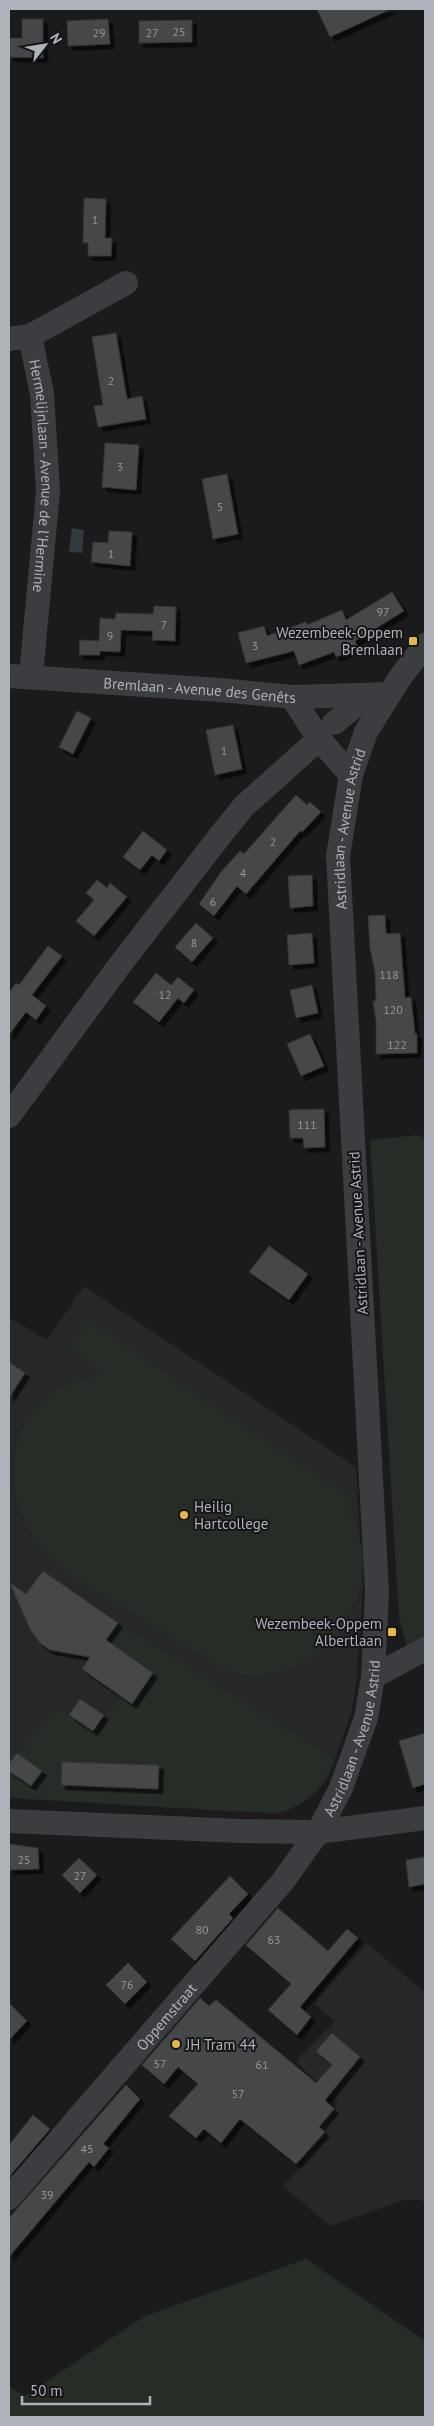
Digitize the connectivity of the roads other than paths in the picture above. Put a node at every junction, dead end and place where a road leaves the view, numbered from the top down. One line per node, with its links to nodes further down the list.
1 (126, 283): 2 (street)
2 (19, 338): 4 (street, Hermelijnlaan - Avenue de l'Hermine)
3 (425, 644): 5 (street, Astridlaan - Avenue Astrid)
4 (20, 676): 6 (street, Bremlaan - Avenue des Genêts)
5 (380, 695): 6 (street, Bremlaan - Avenue des Genêts); 7 (street); 8 (street, Astridlaan - Avenue Astrid)
6 (292, 698): 7 (street)
7 (326, 731): 8 (street); 9 (street)
8 (351, 774): 11 (street, Astridlaan - Avenue Astrid)
9 (9, 1116)
10 (425, 1649): 11 (street)
11 (373, 1677): 14 (street, Astridlaan - Avenue Astrid)
12 (425, 1818): 14 (street)
13 (9, 1821): 14 (street)
14 (318, 1832): 15 (street, Oppemstraat)
15 (9, 2198)

